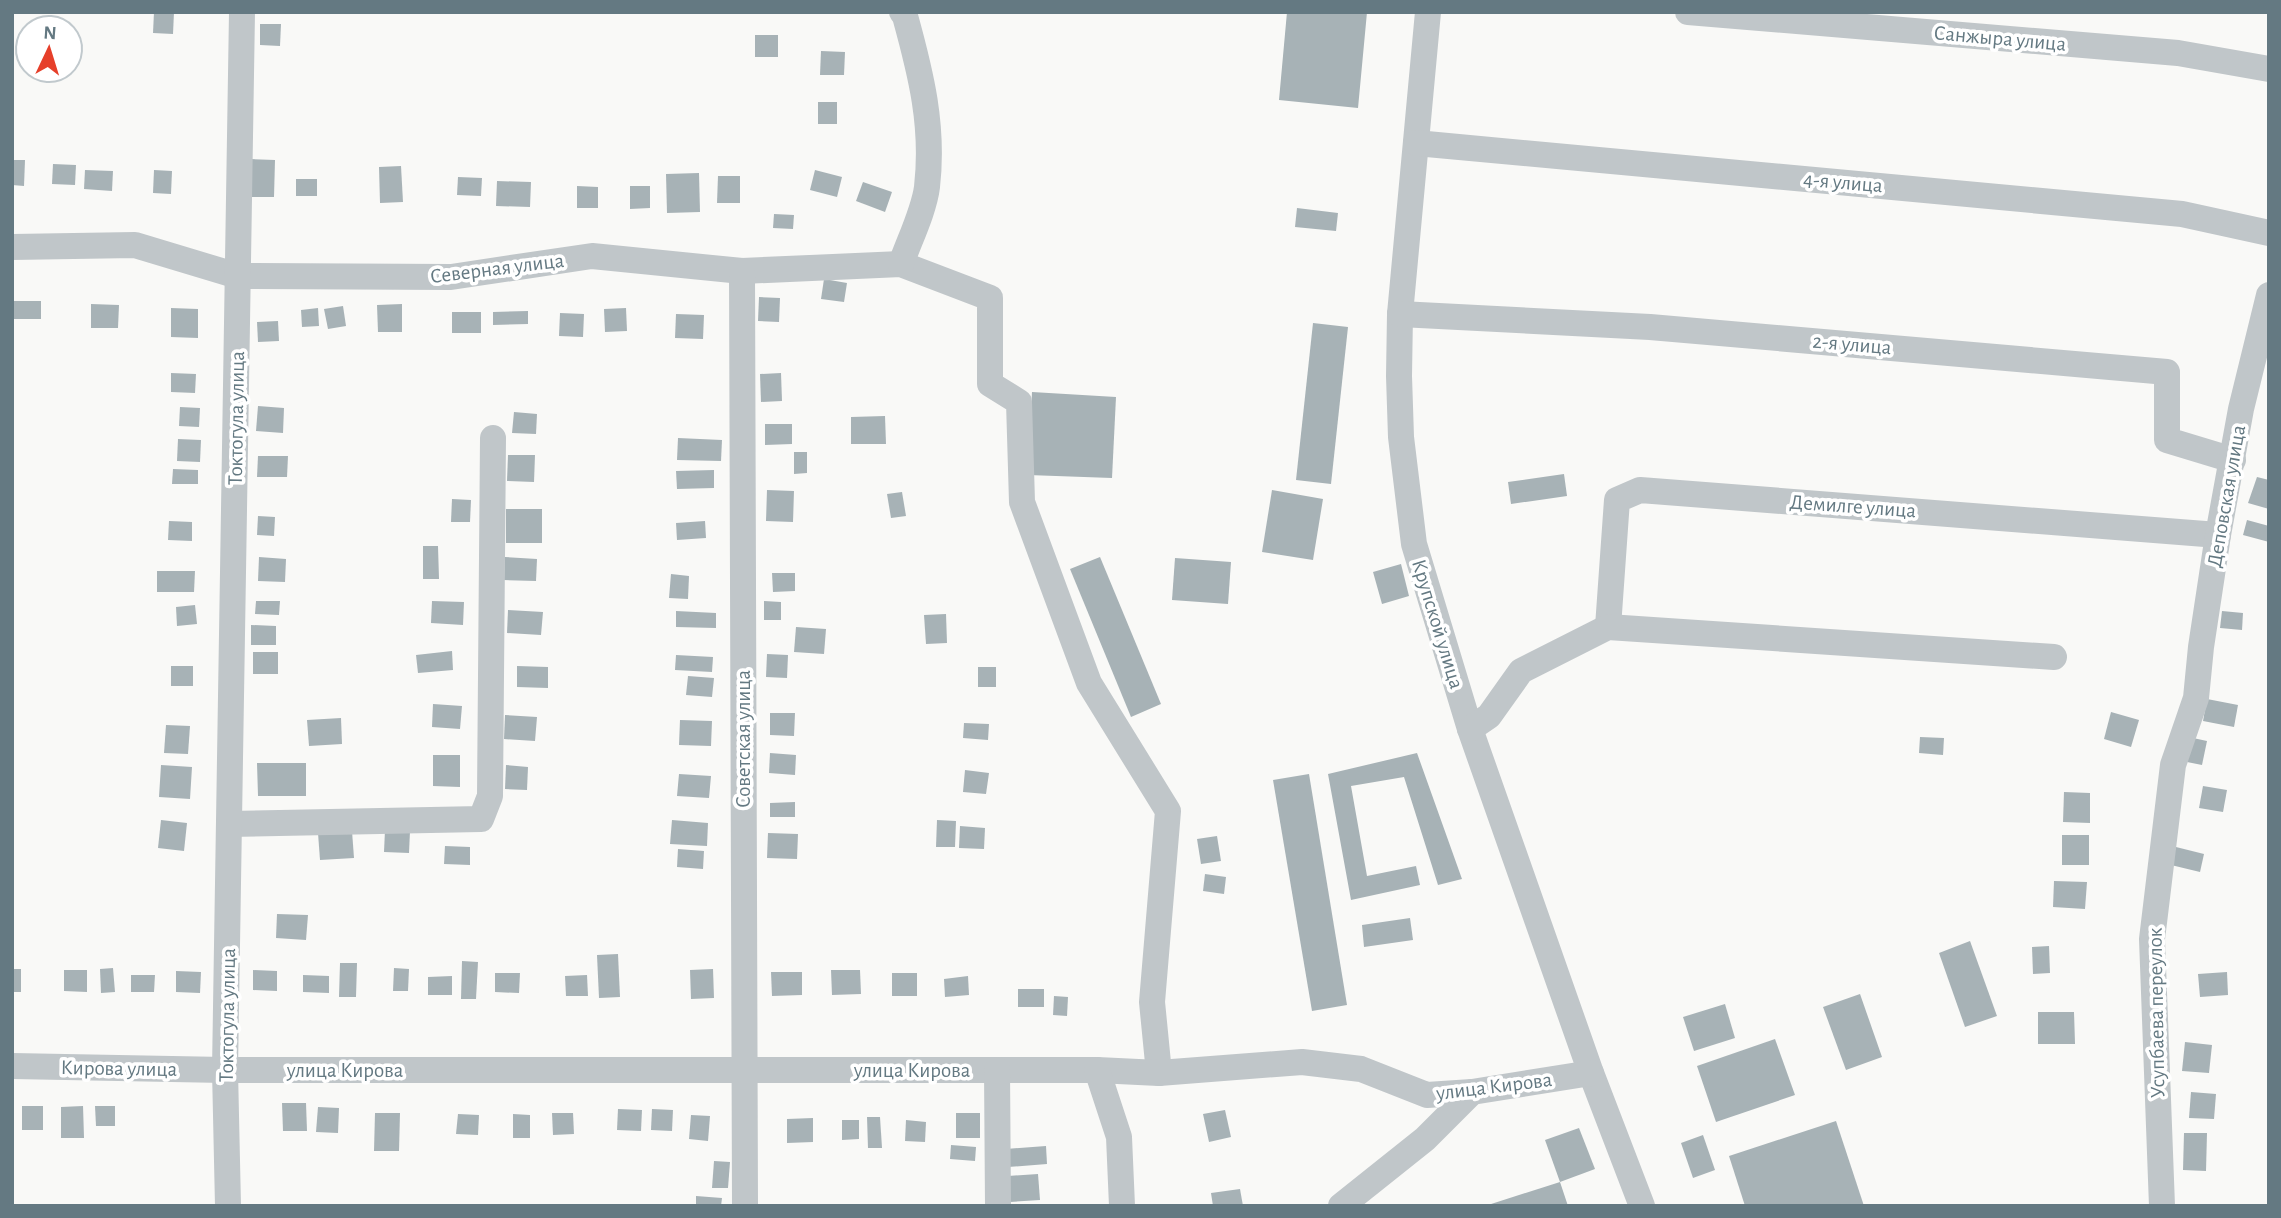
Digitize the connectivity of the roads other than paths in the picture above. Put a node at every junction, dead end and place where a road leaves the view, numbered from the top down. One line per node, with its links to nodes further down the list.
1 (242, 12): 11 (street, Токтогула улица)
2 (902, 12): 9 (street)
3 (1428, 12): 6 (street, Крупской улица)
4 (1688, 12): 5 (street, Санжыра улица)
5 (2269, 69)
6 (1416, 143): 7 (street, 4-я улица); 13 (street, Крупской улица)
7 (2269, 233)
8 (12, 247): 11 (street, Северная улица)
9 (901, 264): 10 (street, Северная улица); 27 (street)
10 (742, 271): 11 (street, Северная улица); 24 (street, Советская улица)
11 (238, 276): 21 (street, Токтогула улица)
12 (2269, 295): 15 (street, Деповская улица)
13 (1401, 314): 15 (street, 2-я улица); 20 (street, Крупской улица)
14 (493, 438): 21 (street)
15 (2233, 460): 16 (street, Деповская улица)
16 (2218, 535): 17 (street, Демилге улица); 19 (street, Деповская улица)
17 (1608, 627): 18 (street); 20 (street)
18 (2054, 657)
19 (2196, 698): 36 (street, Усупбаева переулок)
20 (1470, 729): 28 (street, Крупской улица)
21 (229, 824): 23 (street, Токтогула улица)
22 (12, 1066): 23 (street, Кирова улица)
23 (225, 1070): 24 (street, улица Кирова); 30 (street, Токтогула улица)
24 (744, 1070): 25 (street, улица Кирова); 31 (street, Советская улица)
25 (997, 1070): 26 (street, улица Кирова); 32 (street)
26 (1097, 1070): 27 (street, улица Кирова); 33 (street)
27 (1159, 1073): 29 (street, улица Кирова)
28 (1591, 1073): 29 (street, улица Кирова); 35 (street, Крупской улица)
29 (1472, 1091): 34 (street)
30 (228, 1206)
31 (745, 1206)
32 (998, 1206)
33 (1122, 1206)
34 (1341, 1206)
35 (1643, 1206)
36 (2162, 1206)

